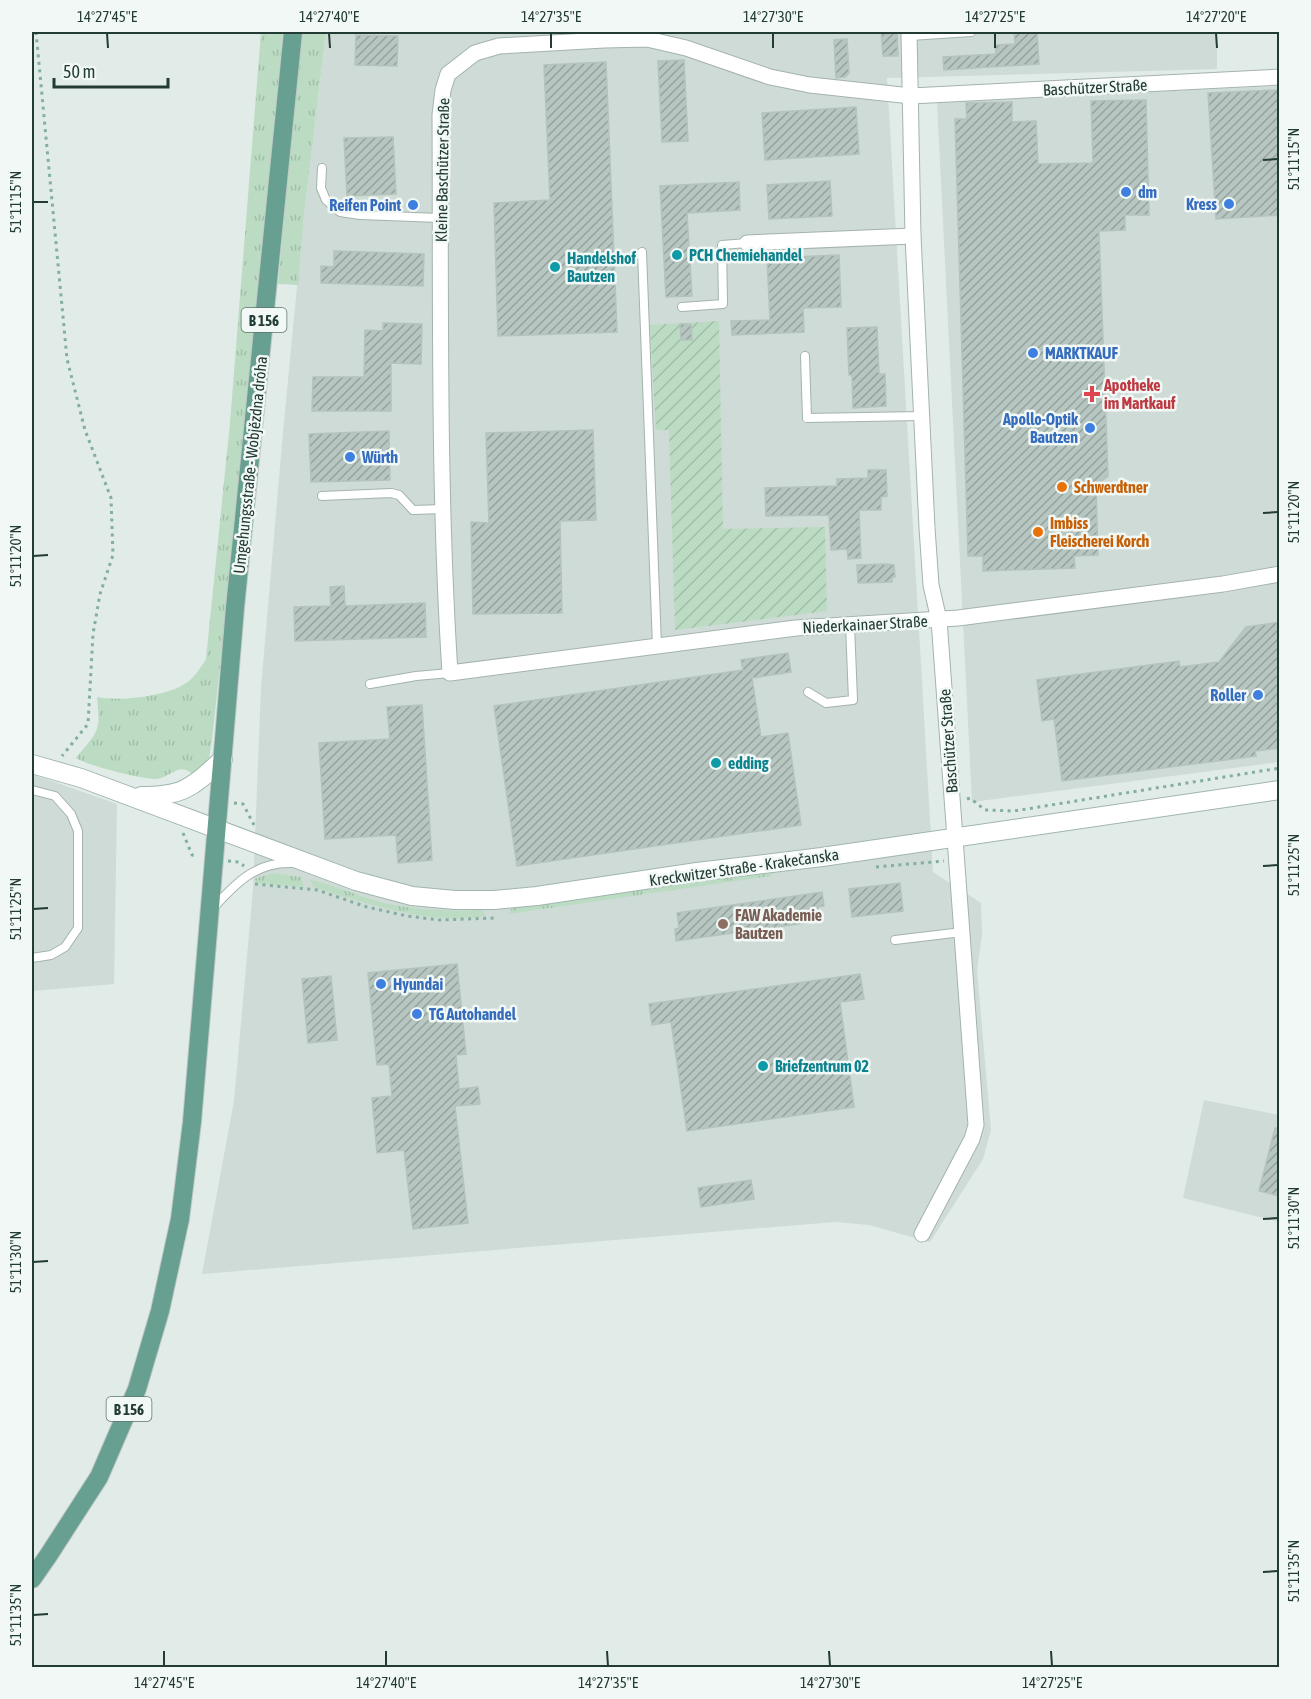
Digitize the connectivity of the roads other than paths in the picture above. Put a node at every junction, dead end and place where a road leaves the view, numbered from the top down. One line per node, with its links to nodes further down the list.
1 (293, 32): 23 (main road, Umgehungsstraße - Wobjězdna dróha / B 156)
2 (972, 32): 3 (lane)
3 (910, 34): 5 (street, Baschützer Straße)
4 (1280, 77): 5 (street, Baschützer Straße)
5 (911, 96): 7 (street, Kleine Baschützer Straße); 8 (street, Baschützer Straße)
6 (322, 168): 7 (lane)
7 (441, 218): 15 (street, Kleine Baschützer Straße)
8 (913, 236): 9 (street); 13 (street, Baschützer Straße)
9 (747, 243): 11 (lane)
10 (642, 252): 19 (lane)
11 (682, 307)
12 (805, 356): 13 (lane)
13 (921, 416): 17 (street, Baschützer Straße)
14 (322, 496): 15 (lane)
15 (443, 509): 20 (street, Kleine Baschützer Straße)
16 (1280, 574): 17 (street, Niederkainaer Straße)
17 (939, 620): 18 (street, Niederkainaer Straße); 29 (street, Baschützer Straße)
18 (849, 623): 19 (street, Niederkainaer Straße); 22 (lane)
19 (657, 646): 20 (street, Niederkainaer Straße)
20 (450, 673): 21 (lane)
21 (370, 684)
22 (808, 692)
23 (223, 759): 27 (street); 28 (main road, Umgehungsstraße - Wobjězdna dróha / B 156)
24 (32, 764): 27 (street)
25 (32, 790): 34 (lane)
26 (1280, 790): 29 (street, Kreckwitzer Straße - Krakečanska)
27 (130, 796): 28 (street)
28 (217, 828): 30 (street, Kreckwitzer Straße - Krakečanska); 31 (main road, B 156)
29 (956, 836): 30 (street, Kreckwitzer Straße - Krakečanska); 32 (street, Baschützer Straße)
30 (306, 863): 31 (lane)
31 (211, 911): 36 (main road, B 156)
32 (963, 932): 33 (lane); 35 (street, Baschützer Straße)
33 (895, 940)
34 (32, 958)
35 (922, 1234)
36 (32, 1579)

